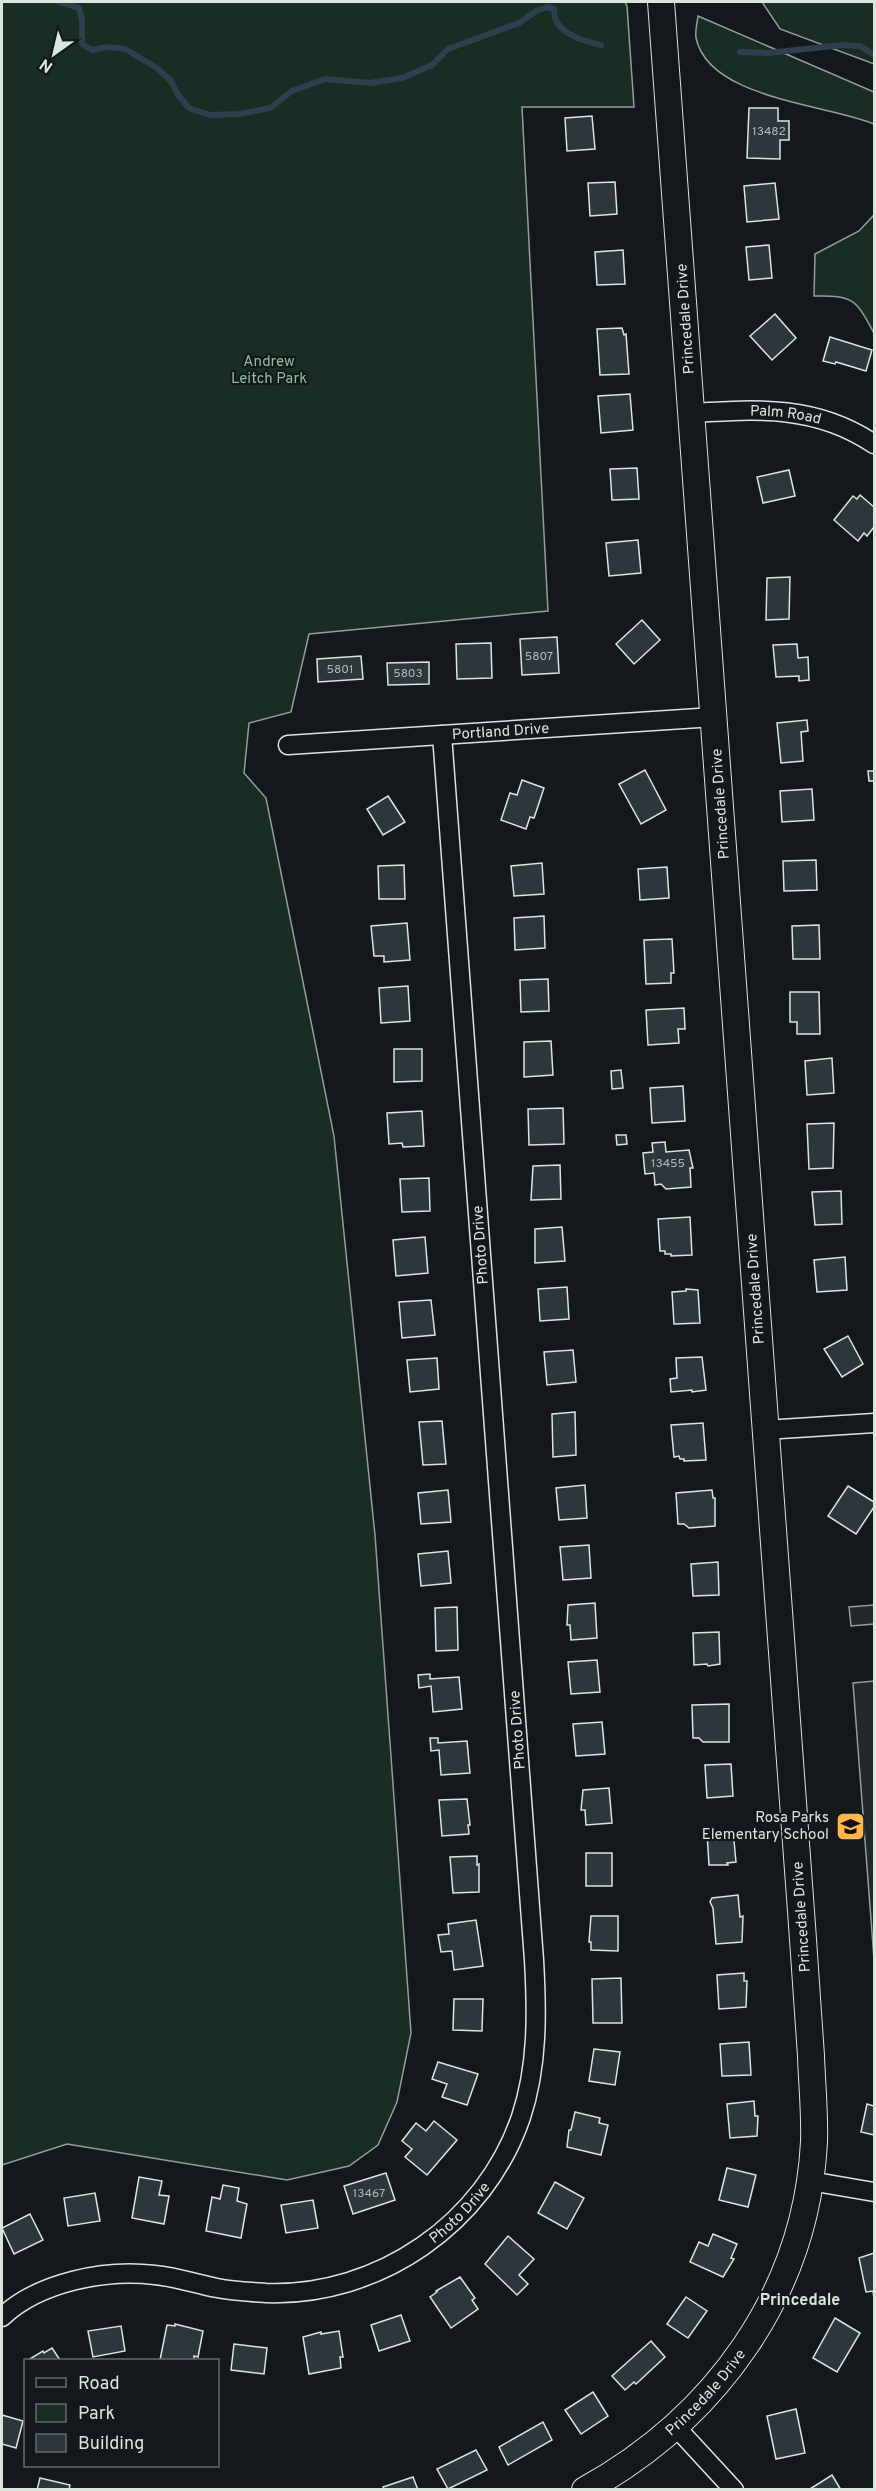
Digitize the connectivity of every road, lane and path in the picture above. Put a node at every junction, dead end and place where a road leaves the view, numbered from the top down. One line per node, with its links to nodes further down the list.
1 (661, 2): 2 (street, Princedale Drive)
2 (692, 414): 3 (street, Palm Road); 4 (street, Princedale Drive)
3 (874, 444)
4 (714, 717): 5 (street, Portland Drive); 8 (street, Princedale Drive)
5 (442, 735): 6 (street, Portland Drive); 11 (street, Photo Drive)
6 (288, 745)
7 (874, 1422): 8 (street)
8 (765, 1430): 9 (street, Princedale Drive)
9 (810, 2181): 10 (street); 12 (street, Princedale Drive)
10 (874, 2192)
11 (2, 2318)
12 (675, 2426): 13 (street, Princedale Drive); 14 (street)
13 (585, 2490)
14 (734, 2490)

